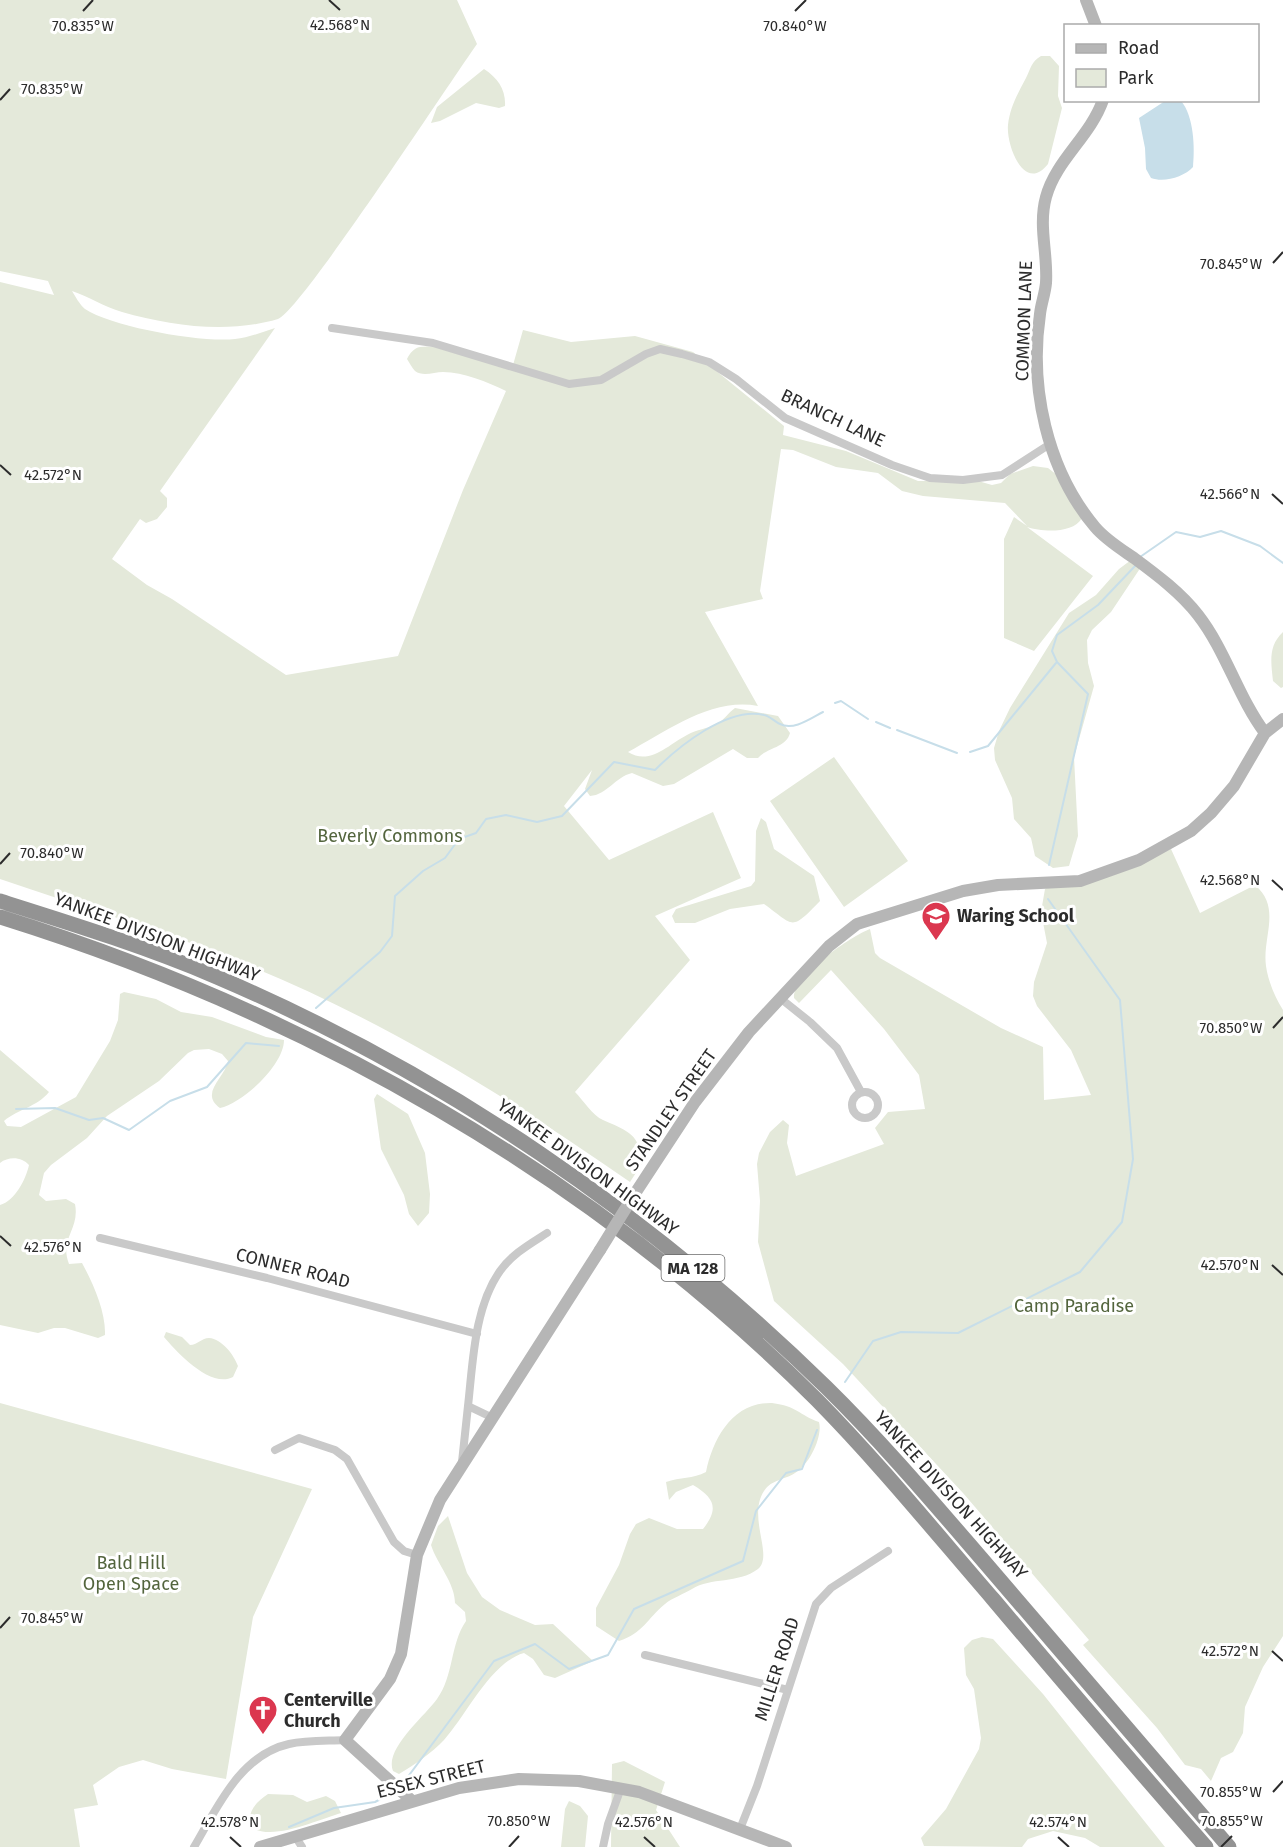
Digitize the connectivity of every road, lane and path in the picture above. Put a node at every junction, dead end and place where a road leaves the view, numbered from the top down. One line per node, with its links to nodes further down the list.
1 (1086, 0): 2 (street)
2 (1095, 24)
3 (1102, 102): 5 (street, COMMON LANE)
4 (332, 328): 5 (street, BRANCH LANE)
5 (1050, 444): 7 (street, COMMON LANE)
6 (1283, 719): 7 (street)
7 (1265, 733): 10 (street, STANDLEY STREET)
8 (0, 901): 33 (highway, YANKEE DIVISION HIGHWAY / MA 128)
9 (0, 917): 32 (highway, YANKEE DIVISION HIGHWAY / MA 128)
10 (780, 998): 11 (street); 16 (street, STANDLEY STREET, bridge)
11 (861, 1092)
12 (547, 1233): 14 (street)
13 (100, 1238): 14 (street, CONNER ROAD)
14 (477, 1334): 15 (street)
15 (468, 1406): 16 (street); 18 (street)
16 (492, 1417): 18 (street, STANDLEY STREET)
17 (275, 1450): 20 (street)
18 (462, 1462): 20 (street, STANDLEY STREET)
19 (888, 1551): 22 (street, MILLER ROAD)
20 (417, 1555): 23 (street, STANDLEY STREET)
21 (645, 1655): 22 (street)
22 (788, 1690): 26 (street, MILLER ROAD)
23 (345, 1740): 25 (street); 28 (street)
24 (621, 1788): 25 (street, ESSEX STREET); 26 (street, ESSEX STREET); 30 (street)
25 (412, 1801): 27 (street, ESSEX STREET)
26 (740, 1829): 31 (street, ESSEX STREET)
27 (298, 1842): 29 (street, ESSEX STREET)
28 (194, 1847)
29 (260, 1847)
30 (603, 1847)
31 (786, 1847)
32 (1206, 1847)
33 (1229, 1847)

